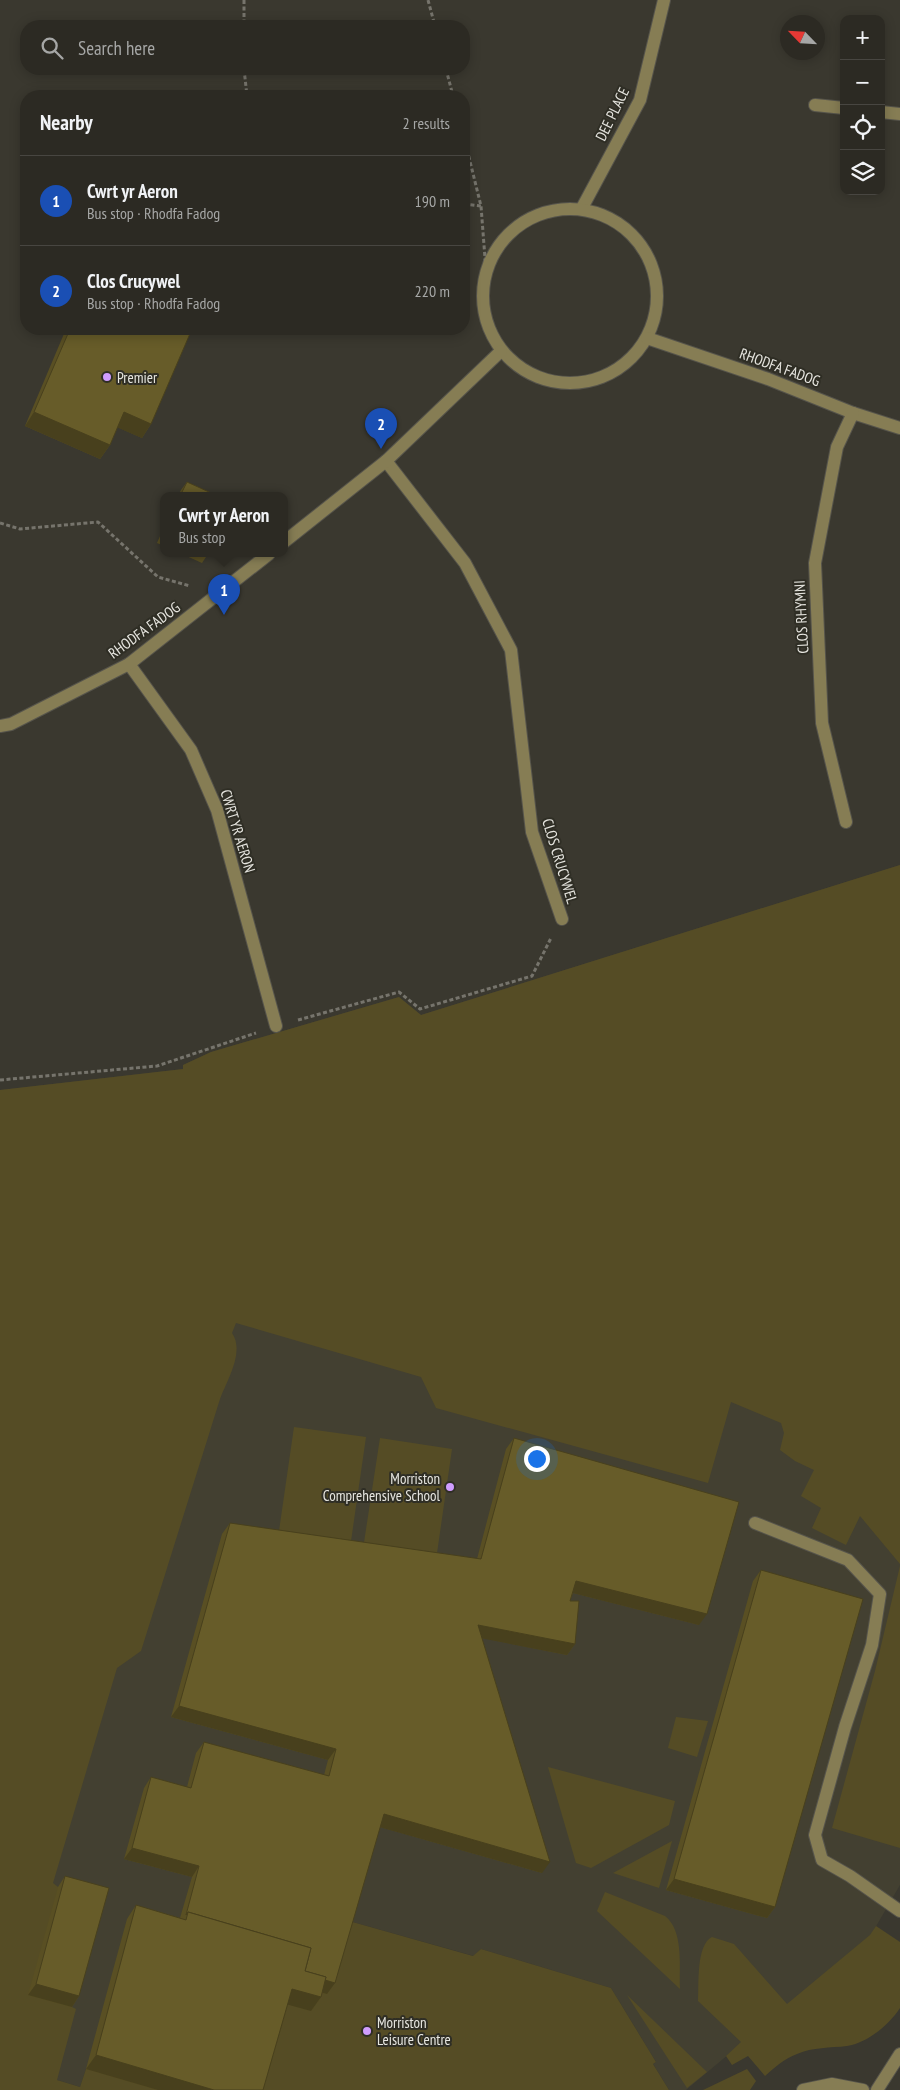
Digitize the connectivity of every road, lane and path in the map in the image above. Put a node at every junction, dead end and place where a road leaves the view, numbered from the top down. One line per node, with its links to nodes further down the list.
1 (244, 0): 4 (path)
2 (428, 0): 5 (path)
3 (664, 0): 17 (street, DEE PLACE)
4 (244, 20)
5 (433, 20)
6 (245, 75): 8 (path)
7 (448, 75): 9 (path)
8 (246, 90)
9 (452, 90)
10 (815, 106): 11 (street)
11 (840, 108)
12 (885, 112): 13 (street)
13 (900, 114)
14 (470, 162): 16 (path)
15 (470, 205): 16 (path)
16 (481, 206): 18 (path)
17 (582, 208): 18 (street); 19 (street)
18 (486, 271): 20 (street)
19 (648, 338): 20 (street); 21 (street, RHODFA FADOG)
20 (501, 351): 23 (street)
21 (853, 413): 22 (street, RHODFA FADOG); 30 (street, CLOS RHYMNI)
22 (900, 428)
23 (386, 461): 25 (street); 31 (street, CLOS CRUCYWEL)
24 (0, 523): 27 (path)
25 (288, 539)
26 (265, 557): 27 (street, RHODFA FADOG)
27 (218, 594): 28 (street, RHODFA FADOG)
28 (129, 664): 29 (street, RHODFA FADOG); 32 (street, CWRT YR AERON)
29 (0, 726)
30 (846, 822)
31 (562, 919)
32 (276, 1026)
33 (755, 1523): 34 (street)
34 (900, 1911)
35 (900, 2054): 38 (street)
36 (803, 2090): 37 (street)
37 (863, 2090)
38 (877, 2090)

